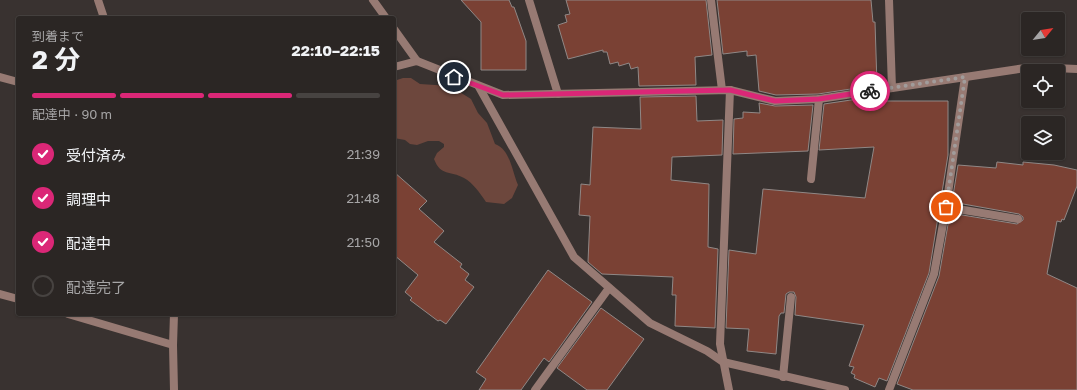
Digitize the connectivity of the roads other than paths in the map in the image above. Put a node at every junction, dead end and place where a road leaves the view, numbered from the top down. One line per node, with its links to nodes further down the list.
1 (98, 0): 6 (street)
2 (373, 0): 7 (street)
3 (529, 0): 18 (street)
4 (711, 0): 17 (street)
5 (889, 0): 16 (street)
6 (103, 16)
7 (385, 16)
8 (396, 32): 9 (street)
9 (417, 61): 10 (street); 15 (street)
10 (396, 66)
11 (1077, 69): 13 (street)
12 (0, 77): 14 (street)
13 (965, 77): 16 (street); 21 (street)
14 (16, 81)
15 (480, 87): 18 (street); 23 (street)
16 (892, 88): 19 (street)
17 (726, 90): 18 (street); 19 (street); 30 (street)
18 (558, 94)
19 (819, 99): 20 (street)
20 (811, 179)
21 (946, 207): 22 (street); 36 (street)
22 (1018, 219)
23 (610, 288): 30 (street); 33 (street)
24 (0, 294): 26 (street)
25 (791, 297): 31 (street)
26 (16, 299)
27 (75, 316): 29 (street)
28 (174, 316): 29 (street)
29 (173, 345): 32 (street)
30 (723, 362): 31 (street); 34 (street)
31 (783, 377): 35 (street)
32 (174, 390)
33 (535, 390)
34 (728, 390)
35 (846, 390)
36 (889, 390)

